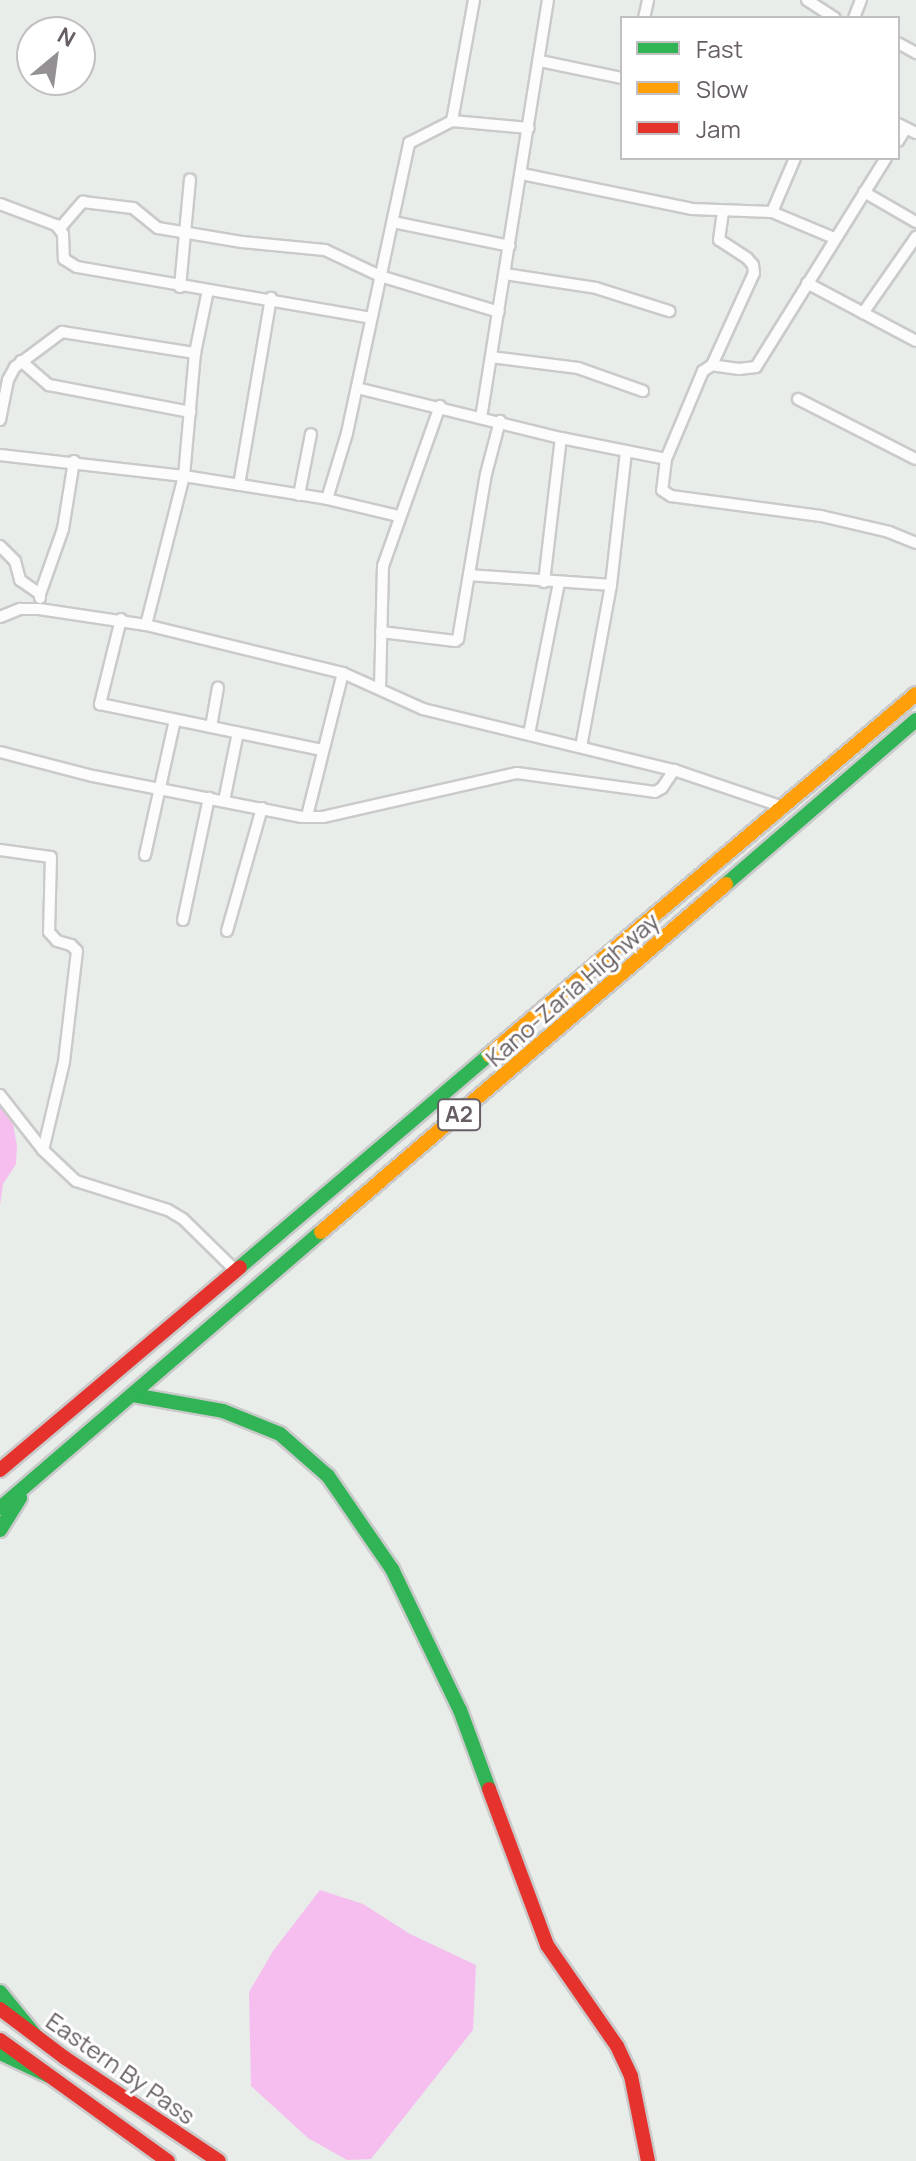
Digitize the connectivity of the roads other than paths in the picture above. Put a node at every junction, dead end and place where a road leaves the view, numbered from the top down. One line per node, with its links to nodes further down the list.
1 (474, 0): 7 (street)
2 (548, 0): 5 (street)
3 (807, 0): 4 (street)
4 (832, 16)
5 (540, 61): 6 (street); 8 (street)
6 (620, 78)
7 (452, 121): 8 (street); 17 (street)
8 (529, 128): 11 (street)
9 (794, 160): 16 (street)
10 (885, 160): 13 (street)
11 (522, 174): 15 (street); 23 (street)
12 (190, 179): 20 (street)
13 (864, 192): 18 (street); 22 (street)
14 (0, 204): 19 (street)
15 (723, 211): 16 (street); 38 (street)
16 (772, 212): 22 (street)
17 (393, 222): 23 (street); 25 (street)
18 (916, 222)
19 (60, 228): 20 (street); 27 (street)
20 (183, 234): 25 (street); 27 (street)
21 (916, 237): 32 (street)
22 (834, 238): 26 (street)
23 (510, 246): 24 (street)
24 (505, 274): 30 (street); 31 (street)
25 (380, 276): 31 (street); 33 (street)
26 (807, 283): 32 (street); 38 (street)
27 (180, 287): 28 (street)
28 (208, 290): 29 (street); 35 (street)
29 (271, 298): 33 (street); 55 (street)
30 (669, 311)
31 (499, 312): 36 (street)
32 (863, 313): 34 (street)
33 (371, 318): 39 (street)
34 (916, 341)
35 (195, 353): 37 (street); 43 (street)
36 (491, 357): 40 (street); 44 (street)
37 (21, 361): 43 (street); 45 (street)
38 (712, 365): 51 (street)
39 (357, 388): 42 (street); 57 (street)
40 (643, 391)
41 (798, 399): 52 (street)
42 (440, 406): 44 (street); 58 (street)
43 (190, 412): 54 (street)
44 (481, 418): 46 (street)
45 (0, 420)
46 (500, 421): 48 (street); 61 (street)
47 (311, 434): 56 (street)
48 (561, 438): 49 (street); 62 (street)
49 (626, 451): 51 (street); 64 (street)
50 (0, 455): 53 (street)
51 (666, 459): 59 (street)
52 (916, 459)
53 (74, 461): 54 (street); 65 (street)
54 (184, 476): 55 (street); 69 (street)
55 (239, 485): 56 (street)
56 (299, 495): 57 (street)
57 (327, 499): 58 (street)
58 (399, 516): 70 (street)
59 (916, 543)
60 (0, 546): 65 (street)
61 (469, 575): 62 (street); 70 (street)
62 (544, 582): 63 (street)
63 (559, 583): 64 (street); 79 (street)
64 (611, 585): 80 (street)
65 (40, 594): 66 (street)
66 (39, 609): 67 (street); 68 (street)
67 (0, 617)
68 (121, 619): 69 (street); 75 (street)
69 (146, 625): 71 (street)
70 (381, 632): 73 (street)
71 (343, 673): 73 (street); 81 (street)
72 (218, 688): 77 (street)
73 (380, 688): 79 (street)
74 (916, 694): 87 (main road, Kano-Zaria Highway / A2)
75 (175, 720): 77 (street); 84 (street)
76 (916, 720): 97 (main road, Kano-Zaria Highway / A2)
77 (211, 727): 78 (street)
78 (238, 732): 81 (street); 86 (street)
79 (529, 734): 80 (street)
80 (581, 747): 83 (street)
81 (323, 750): 89 (street)
82 (0, 752): 84 (street)
83 (674, 770): 87 (street); 89 (street)
84 (158, 789): 85 (street); 91 (street)
85 (209, 798): 86 (street); 92 (street)
86 (224, 801): 88 (street)
87 (783, 807): 96 (main road, Kano-Zaria Highway / A2)
88 (262, 808): 89 (street); 93 (street)
89 (307, 816)
90 (0, 850): 95 (street)
91 (145, 855)
92 (183, 920)
93 (227, 931)
94 (0, 1095): 95 (street)
95 (43, 1150): 96 (street)
96 (235, 1270): 98 (main road, Kano-Zaria Highway / A2)
97 (133, 1395): 99 (main road, Kano-Zaria Highway / A2); 110 (main road)
98 (2, 1467)
99 (29, 1483): 100 (main road, Kano-Zaria Highway / A2); 101 (main road)
100 (0, 1508)
101 (0, 1530)
102 (0, 1992): 104 (main road)
103 (0, 2009): 104 (main road, Eastern By Pass)
104 (35, 2035): 109 (main road, Eastern By Pass)
105 (0, 2040): 107 (main road, Eastern By Pass)
106 (0, 2053): 107 (main road)
107 (49, 2076): 108 (main road, Eastern By Pass)
108 (168, 2161)
109 (219, 2161)
110 (648, 2161)

